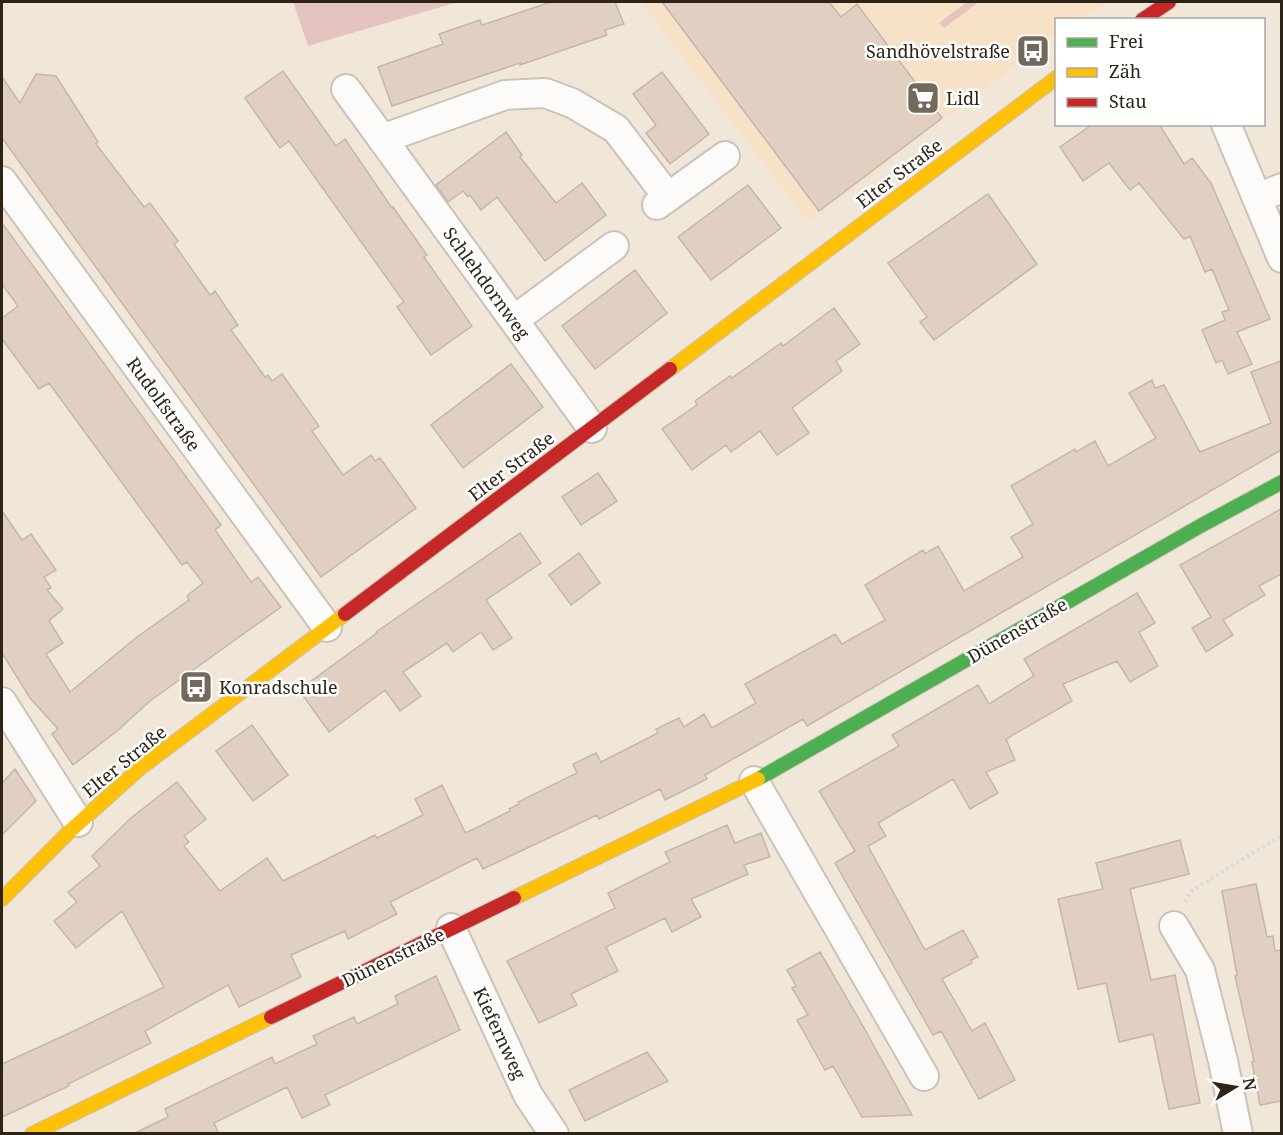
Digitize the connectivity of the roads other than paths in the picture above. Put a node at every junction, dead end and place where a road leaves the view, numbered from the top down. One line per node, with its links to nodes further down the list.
1 (1055, 79): 11 (street, Elter Straße)
2 (346, 89): 4 (street, Schlehdornweg)
3 (1227, 126): 7 (street)
4 (382, 139): 5 (street); 10 (street, Schlehdornweg)
5 (725, 156)
6 (2, 181): 13 (street, Rudolfstraße)
7 (1269, 193): 9 (street)
8 (614, 246): 10 (street)
9 (1281, 258)
10 (514, 320): 11 (street, Schlehdornweg)
11 (592, 428): 13 (street, Elter Straße)
12 (1281, 482): 15 (street, Dünenstraße)
13 (327, 627): 16 (street, Elter Straße)
14 (2, 702): 16 (street)
15 (754, 781): 19 (street, Dünenstraße); 20 (street)
16 (78, 822): 17 (street, Elter Straße)
17 (2, 899)
18 (1174, 926): 23 (street)
19 (452, 928): 21 (street, Dünenstraße); 22 (street, Kiefernweg)
20 (924, 1076)
21 (32, 1134)
22 (554, 1134)
23 (1238, 1134)

